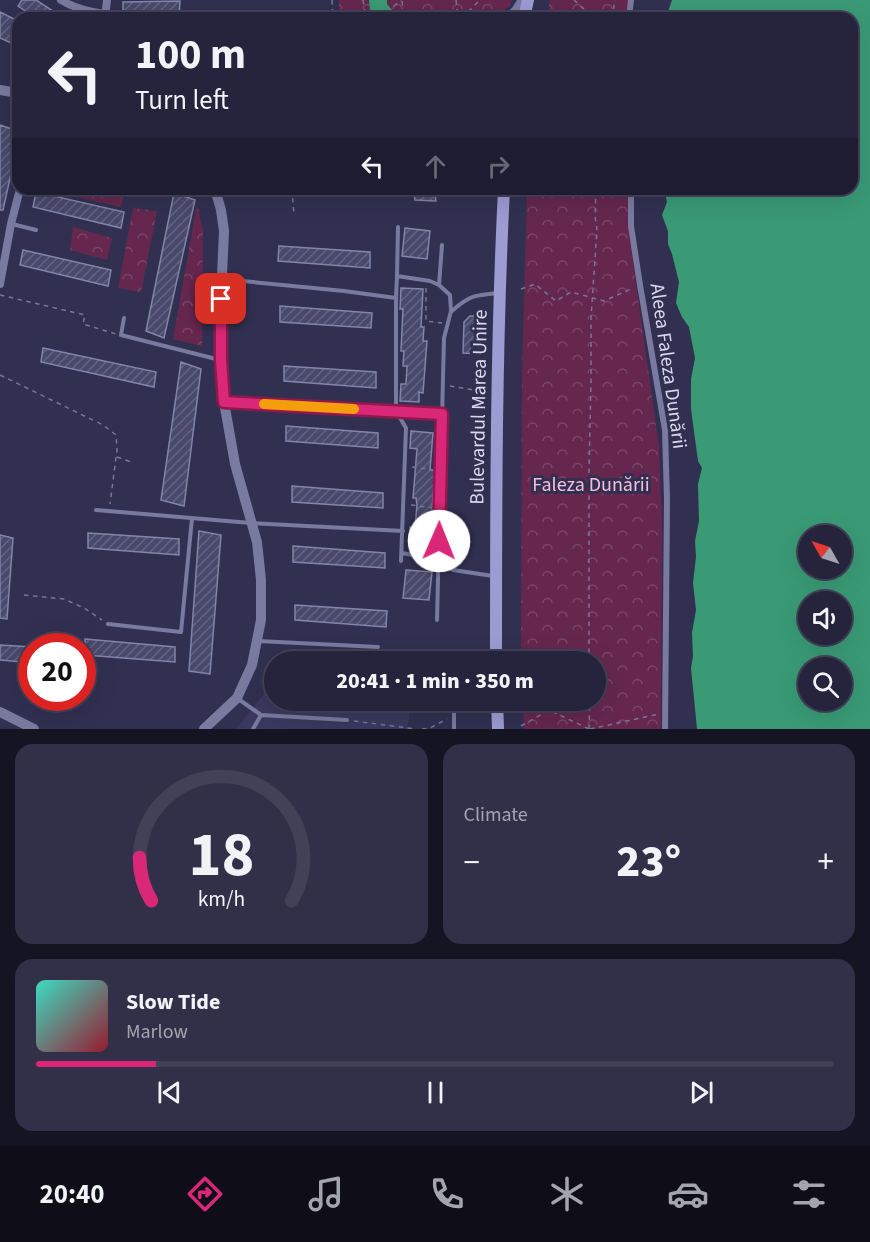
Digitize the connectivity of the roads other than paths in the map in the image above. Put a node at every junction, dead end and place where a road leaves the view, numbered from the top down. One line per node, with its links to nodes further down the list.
1 (61, 0): 3 (street)
2 (525, 0): 4 (street)
3 (87, 12)
4 (515, 12)
5 (18, 195): 9 (street)
6 (216, 195): 14 (street)
7 (504, 195): 17 (main road, Bulevardul Marea Unire)
8 (631, 195): 49 (street, Aleea Faleza Dunării)
9 (11, 224): 11 (lane); 15 (street)
10 (398, 227): 13 (lane)
11 (36, 230)
12 (442, 245): 16 (lane)
13 (397, 276): 16 (lane); 18 (lane)
14 (222, 279): 18 (lane); 21 (street)
15 (0, 284)
16 (439, 285): 19 (lane)
17 (499, 293): 19 (lane); 32 (main road, Bulevardul Marea Unire)
18 (396, 298): 23 (lane)
19 (451, 311): 24 (lane)
20 (124, 318): 21 (lane)
21 (221, 360): 22 (street)
22 (224, 402): 23 (lane); 27 (street)
23 (396, 411): 24 (lane); 28 (lane)
24 (442, 414): 31 (lane)
25 (96, 510): 26 (lane)
26 (192, 518): 27 (lane); 34 (lane)
27 (251, 523): 28 (lane); 35 (street)
28 (403, 531): 29 (lane)
29 (402, 553): 30 (lane); 31 (lane)
30 (401, 561)
31 (438, 562): 32 (lane); 33 (lane)
32 (496, 576): 37 (main road, Bulevardul Marea Unire)
33 (437, 620)
34 (108, 624)
35 (257, 641): 36 (lane); 38 (street)
36 (378, 647)
37 (496, 651)
38 (237, 698): 42 (lane); 45 (street)
39 (453, 711): 47 (lane)
40 (497, 711): 48 (main road)
41 (0, 712): 44 (street)
42 (261, 715): 43 (lane); 46 (lane)
43 (347, 720)
44 (34, 729)
45 (204, 729)
46 (253, 729)
47 (454, 729)
48 (498, 729)
49 (665, 729)

